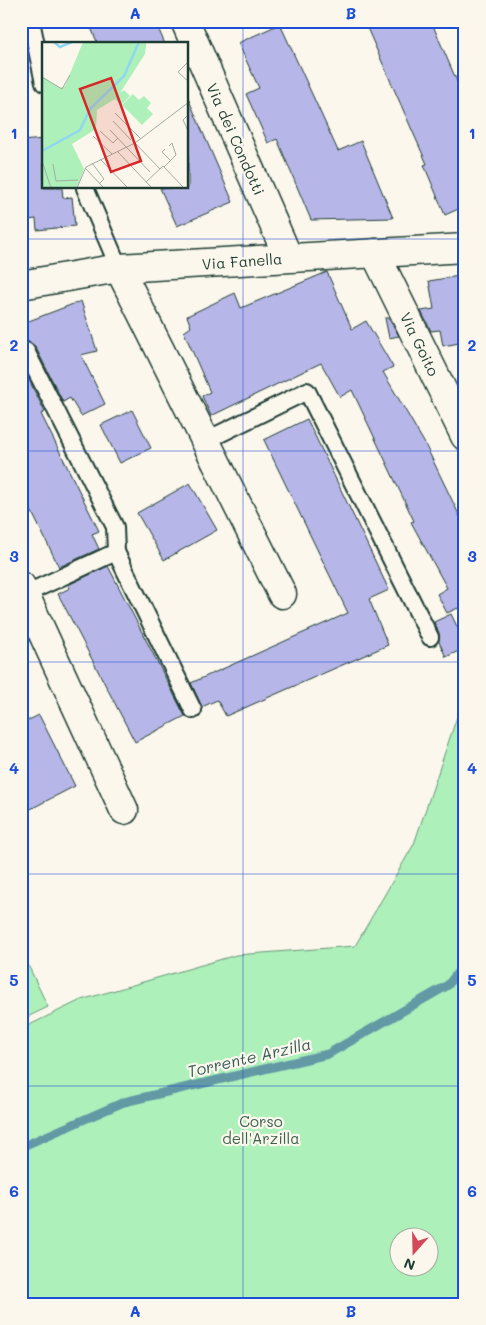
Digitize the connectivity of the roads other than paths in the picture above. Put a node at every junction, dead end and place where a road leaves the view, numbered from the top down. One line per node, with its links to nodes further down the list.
1 (31, 21): 3 (lane)
2 (185, 21): 7 (street, Via dei Condotti)
3 (42, 73)
4 (84, 189): 8 (lane)
5 (465, 248): 6 (street, Via Fanella)
6 (375, 253): 7 (street, Via Fanella); 11 (street, Via Goito)
7 (288, 257): 8 (street, Via Fanella)
8 (119, 268): 9 (street, Via Fanella); 12 (street)
9 (21, 285)
10 (26, 351): 13 (lane)
11 (465, 436)
12 (206, 441): 15 (street); 16 (lane)
13 (116, 552): 14 (lane); 17 (lane)
14 (23, 590): 18 (street)
15 (282, 594)
16 (430, 638)
17 (193, 710)
18 (124, 810)

